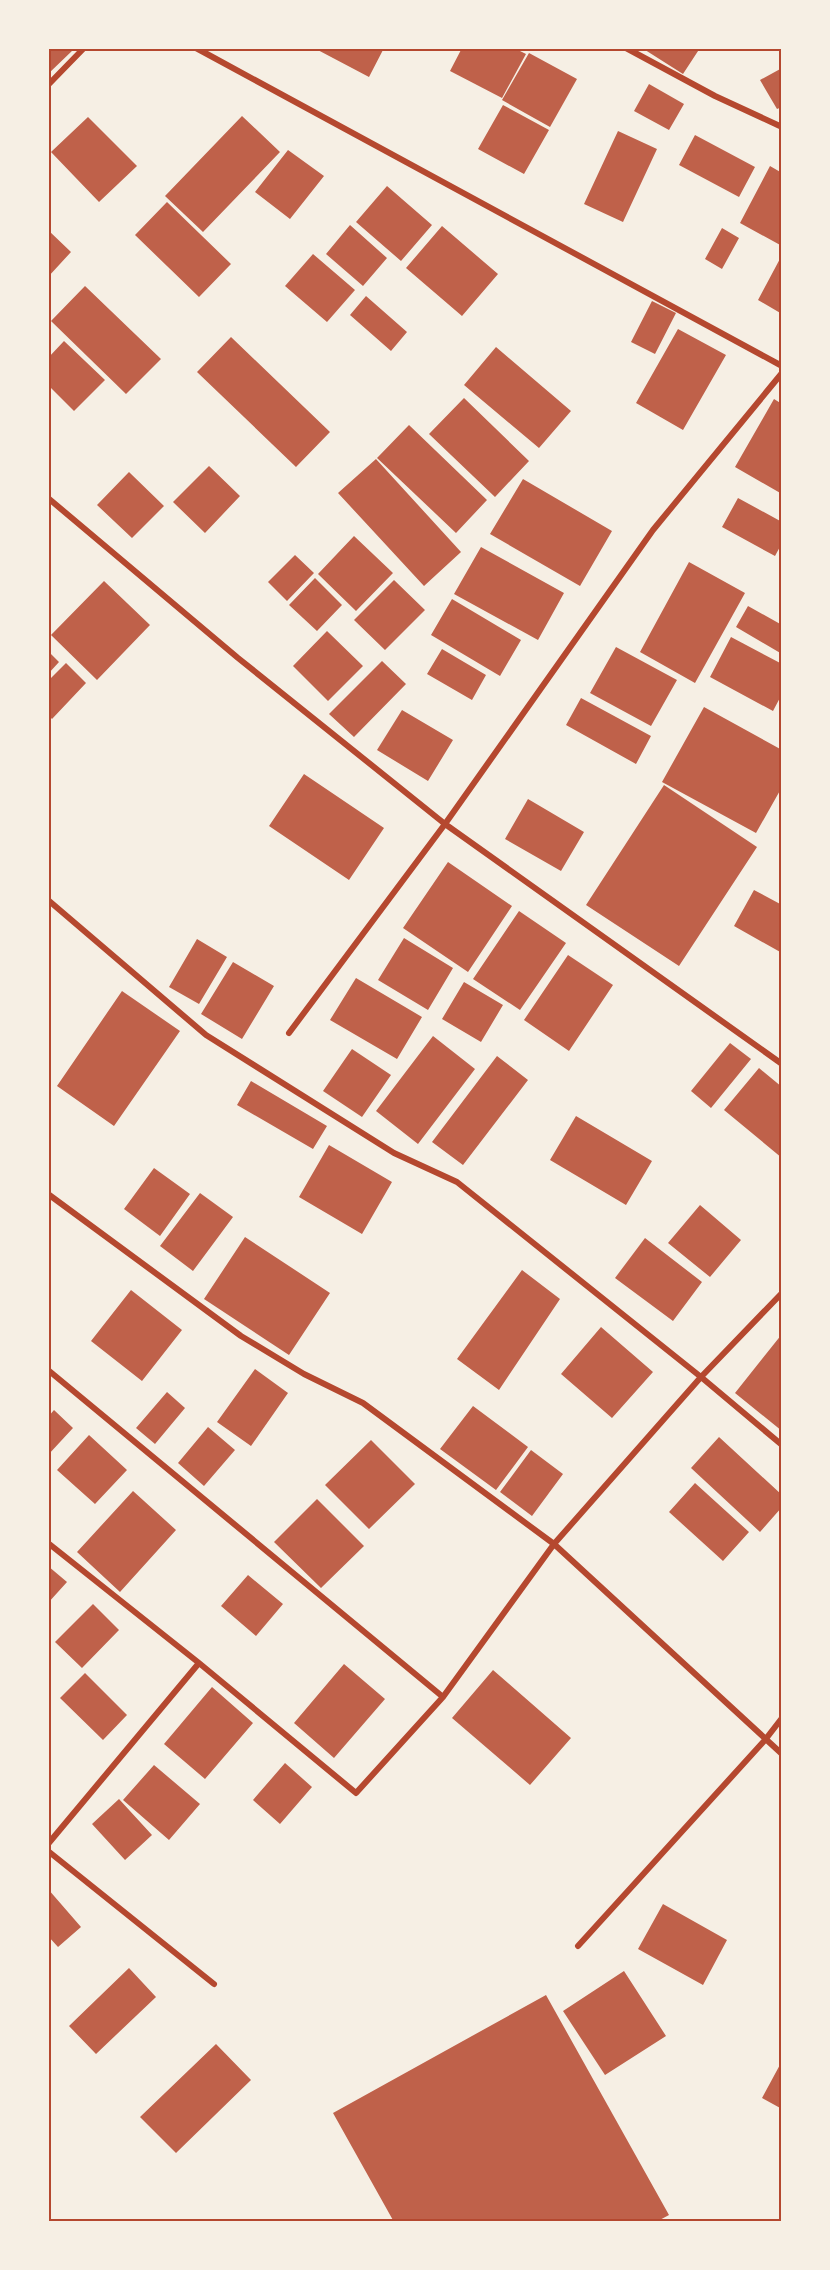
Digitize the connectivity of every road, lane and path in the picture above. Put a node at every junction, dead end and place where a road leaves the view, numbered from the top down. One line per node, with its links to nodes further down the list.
1 (84, 48): 4 (street)
2 (196, 48): 6 (street)
3 (626, 48): 5 (street)
4 (48, 85)
5 (782, 127)
6 (782, 366)
7 (782, 373): 9 (street)
8 (48, 498): 9 (street)
9 (445, 824): 11 (street); 12 (street)
10 (48, 900): 16 (street)
11 (290, 1033)
12 (782, 1064)
13 (48, 1194): 19 (street)
14 (782, 1293): 16 (street)
15 (48, 1370): 21 (street)
16 (701, 1377): 17 (street); 19 (street)
17 (782, 1445)
18 (48, 1543): 20 (street)
19 (554, 1544): 21 (street); 23 (street)
20 (199, 1663): 21 (street); 25 (street)
21 (443, 1697)
22 (782, 1718): 23 (street)
23 (765, 1740): 24 (street); 27 (street)
24 (782, 1754)
25 (48, 1844)
26 (48, 1851): 28 (street)
27 (578, 1946)
28 (214, 1984)

